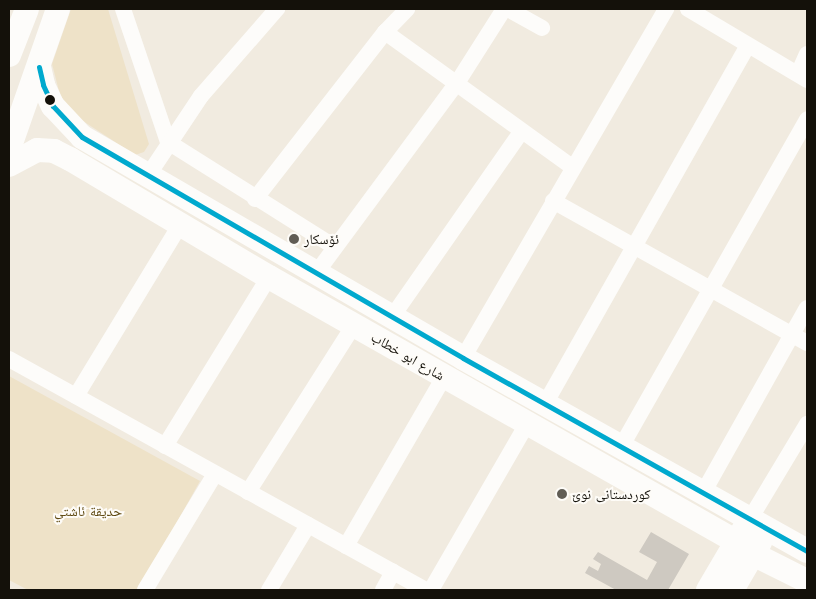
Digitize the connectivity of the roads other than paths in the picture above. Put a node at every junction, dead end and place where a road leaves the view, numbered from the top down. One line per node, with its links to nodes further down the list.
1 (58, 9): 16 (main road)
2 (123, 9): 22 (street)
3 (276, 9): 22 (street)
4 (407, 9): 12 (street)
5 (504, 9): 18 (street)
6 (508, 9): 11 (street)
7 (666, 9): 26 (street)
8 (688, 9): 9 (street)
9 (712, 15): 13 (street)
10 (18, 22): 14 (main road)
11 (542, 28)
12 (385, 32): 18 (street); 28 (street)
13 (748, 45): 17 (street); 31 (street)
14 (9, 54)
15 (807, 54): 17 (street)
16 (39, 66): 21 (main road, شارع ابو خطاب); 23 (main road)
17 (803, 77)
18 (457, 83): 20 (street); 32 (street)
19 (807, 119): 35 (street)
20 (522, 132): 26 (street); 37 (street)
21 (82, 137): 24 (main road); 27 (main road, شارع ابو خطاب)
22 (168, 142): 27 (street); 28 (street)
23 (9, 149)
24 (70, 159): 25 (main road, شارع ابو خطاب); 30 (main road, شارع ابو خطاب)
25 (9, 164)
26 (572, 168): 29 (street)
27 (147, 177): 33 (main road, شارع ابو خطاب)
28 (255, 199): 32 (street)
29 (553, 201): 31 (street); 41 (street)
30 (180, 225): 34 (main road, شارع ابو خطاب); 44 (street)
31 (634, 246): 35 (street); 45 (street)
32 (335, 247): 33 (street)
33 (317, 272): 37 (main road, شارع ابو خطاب)
34 (269, 277): 38 (main road, شارع ابو خطاب); 48 (street)
35 (711, 289): 39 (street); 49 (street)
36 (807, 308): 39 (street)
37 (392, 317): 41 (main road, شارع ابو خطاب)
38 (354, 325): 43 (main road, شارع ابو خطاب); 52 (street)
39 (793, 334): 40 (street); 53 (street)
40 (807, 342)
41 (463, 358): 45 (main road, شارع ابو خطاب)
42 (9, 359): 44 (street)
43 (444, 377): 46 (main road, شارع ابو خطاب); 56 (street)
44 (76, 396): 48 (street)
45 (545, 404): 49 (main road, شارع ابو خطاب)
46 (528, 422): 57 (main road, شارع ابو خطاب); 65 (street)
47 (807, 424): 50 (street)
48 (165, 446): 51 (street)
49 (621, 448): 53 (main road, شارع ابو خطاب)
50 (801, 448): 54 (street)
51 (215, 474): 52 (street); 61 (street)
52 (248, 492): 55 (street)
53 (704, 494): 54 (main road, شارع ابو خطاب)
54 (759, 524): 57 (main road); 58 (main road, شارع ابو خطاب)
55 (308, 525): 56 (street); 62 (street)
56 (346, 546): 59 (street)
57 (745, 548): 60 (main road, شارع ابو خطاب); 66 (main road); 67 (main road)
58 (807, 551)
59 (393, 572): 63 (street); 64 (street)
60 (807, 581)
61 (145, 590)
62 (268, 590)
63 (383, 590)
64 (426, 590)
65 (431, 590)
66 (708, 590)
67 (732, 590)

